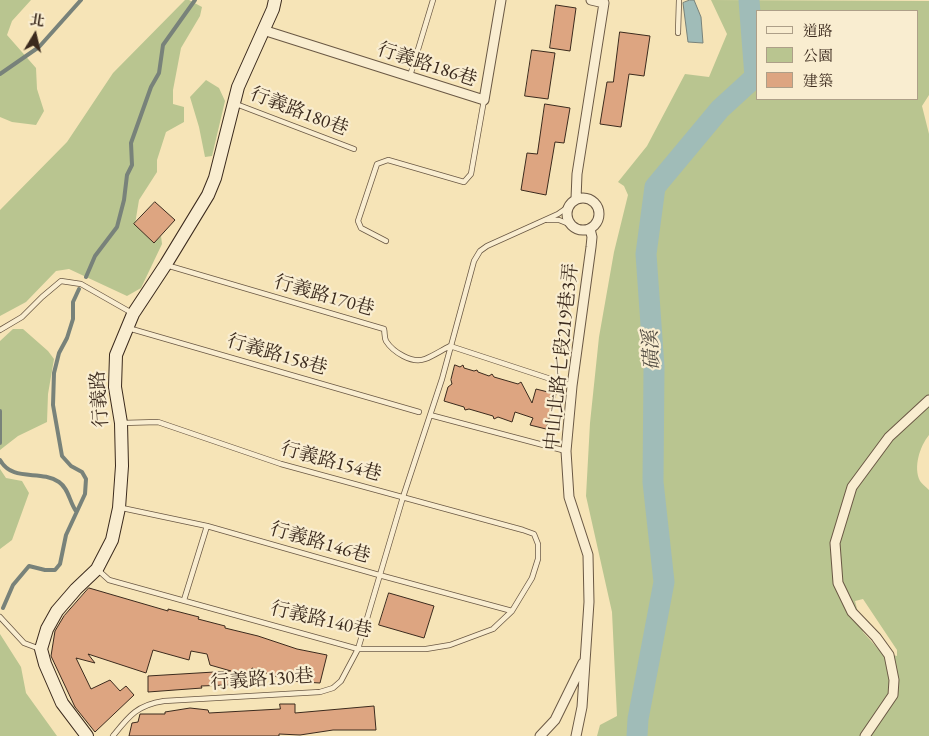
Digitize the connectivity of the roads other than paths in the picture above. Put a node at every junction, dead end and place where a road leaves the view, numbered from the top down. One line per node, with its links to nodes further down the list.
1 (275, 0): 7 (street, 行義路)
2 (433, 0): 9 (lane)
3 (501, 0): 10 (street, 行義路186巷)
4 (591, 0): 6 (street)
5 (679, 0): 8 (lane)
6 (604, 1): 13 (street)
7 (263, 30): 9 (street, 行義路186巷); 11 (street, 行義路)
8 (678, 33)
9 (410, 76): 10 (street, 行義路186巷)
10 (484, 100): 21 (lane)
11 (233, 103): 12 (lane, 行義路180巷); 23 (street, 行義路)
12 (354, 149)
13 (577, 174): 14 (street); 15 (street)
14 (587, 198): 15 (street); 19 (street)
15 (576, 199): 16 (street)
16 (568, 207): 17 (lane, 行義路130巷); 18 (street)
17 (546, 220): 18 (lane); 27 (lane, 行義路130巷)
18 (569, 224): 20 (street)
19 (590, 229): 20 (street); 22 (street, 中山北路七段219巷3弄)
20 (578, 230): 22 (street, 中山北路七段219巷3弄)
21 (386, 241)
22 (591, 248): 28 (street, 中山北路七段219巷3弄)
23 (166, 264): 24 (street, 行義路); 27 (lane, 行義路170巷)
24 (133, 314): 25 (lane); 26 (street, 行義路)
25 (1, 328)
26 (126, 328): 30 (lane, 行義路158巷); 32 (street, 行義路)
27 (450, 346): 28 (lane); 31 (lane, 行義路130巷)
28 (572, 386): 33 (street, 中山北路七段219巷3弄)
29 (929, 400): 50 (street)
30 (420, 412)
31 (430, 415): 33 (lane); 34 (lane, 行義路130巷)
32 (121, 424): 34 (lane, 行義路154巷); 35 (street, 行義路)
33 (566, 451): 45 (street, 中山北路七段219巷3弄)
34 (403, 497): 37 (lane, 行義路154巷); 39 (lane, 行義路130巷)
35 (120, 508): 36 (lane, 行義路146巷); 38 (street, 行義路)
36 (207, 526): 39 (lane, 行義路146巷); 40 (lane)
37 (534, 534): 41 (lane, 行義路140巷)
38 (97, 569): 40 (lane, 行義路140巷); 43 (street, 行義路)
39 (380, 575): 41 (lane, 行義路146巷); 44 (lane, 行義路130巷)
40 (184, 600): 44 (lane, 行義路140巷)
41 (512, 611): 44 (lane, 行義路140巷)
42 (0, 617): 43 (lane)
43 (42, 649): 46 (street)
44 (358, 649): 47 (lane, 行義路130巷)
45 (585, 658): 48 (street); 49 (street, 中山北路七段219巷3弄)
46 (87, 736)
47 (113, 736)
48 (540, 736)
49 (576, 736)
50 (865, 736)

